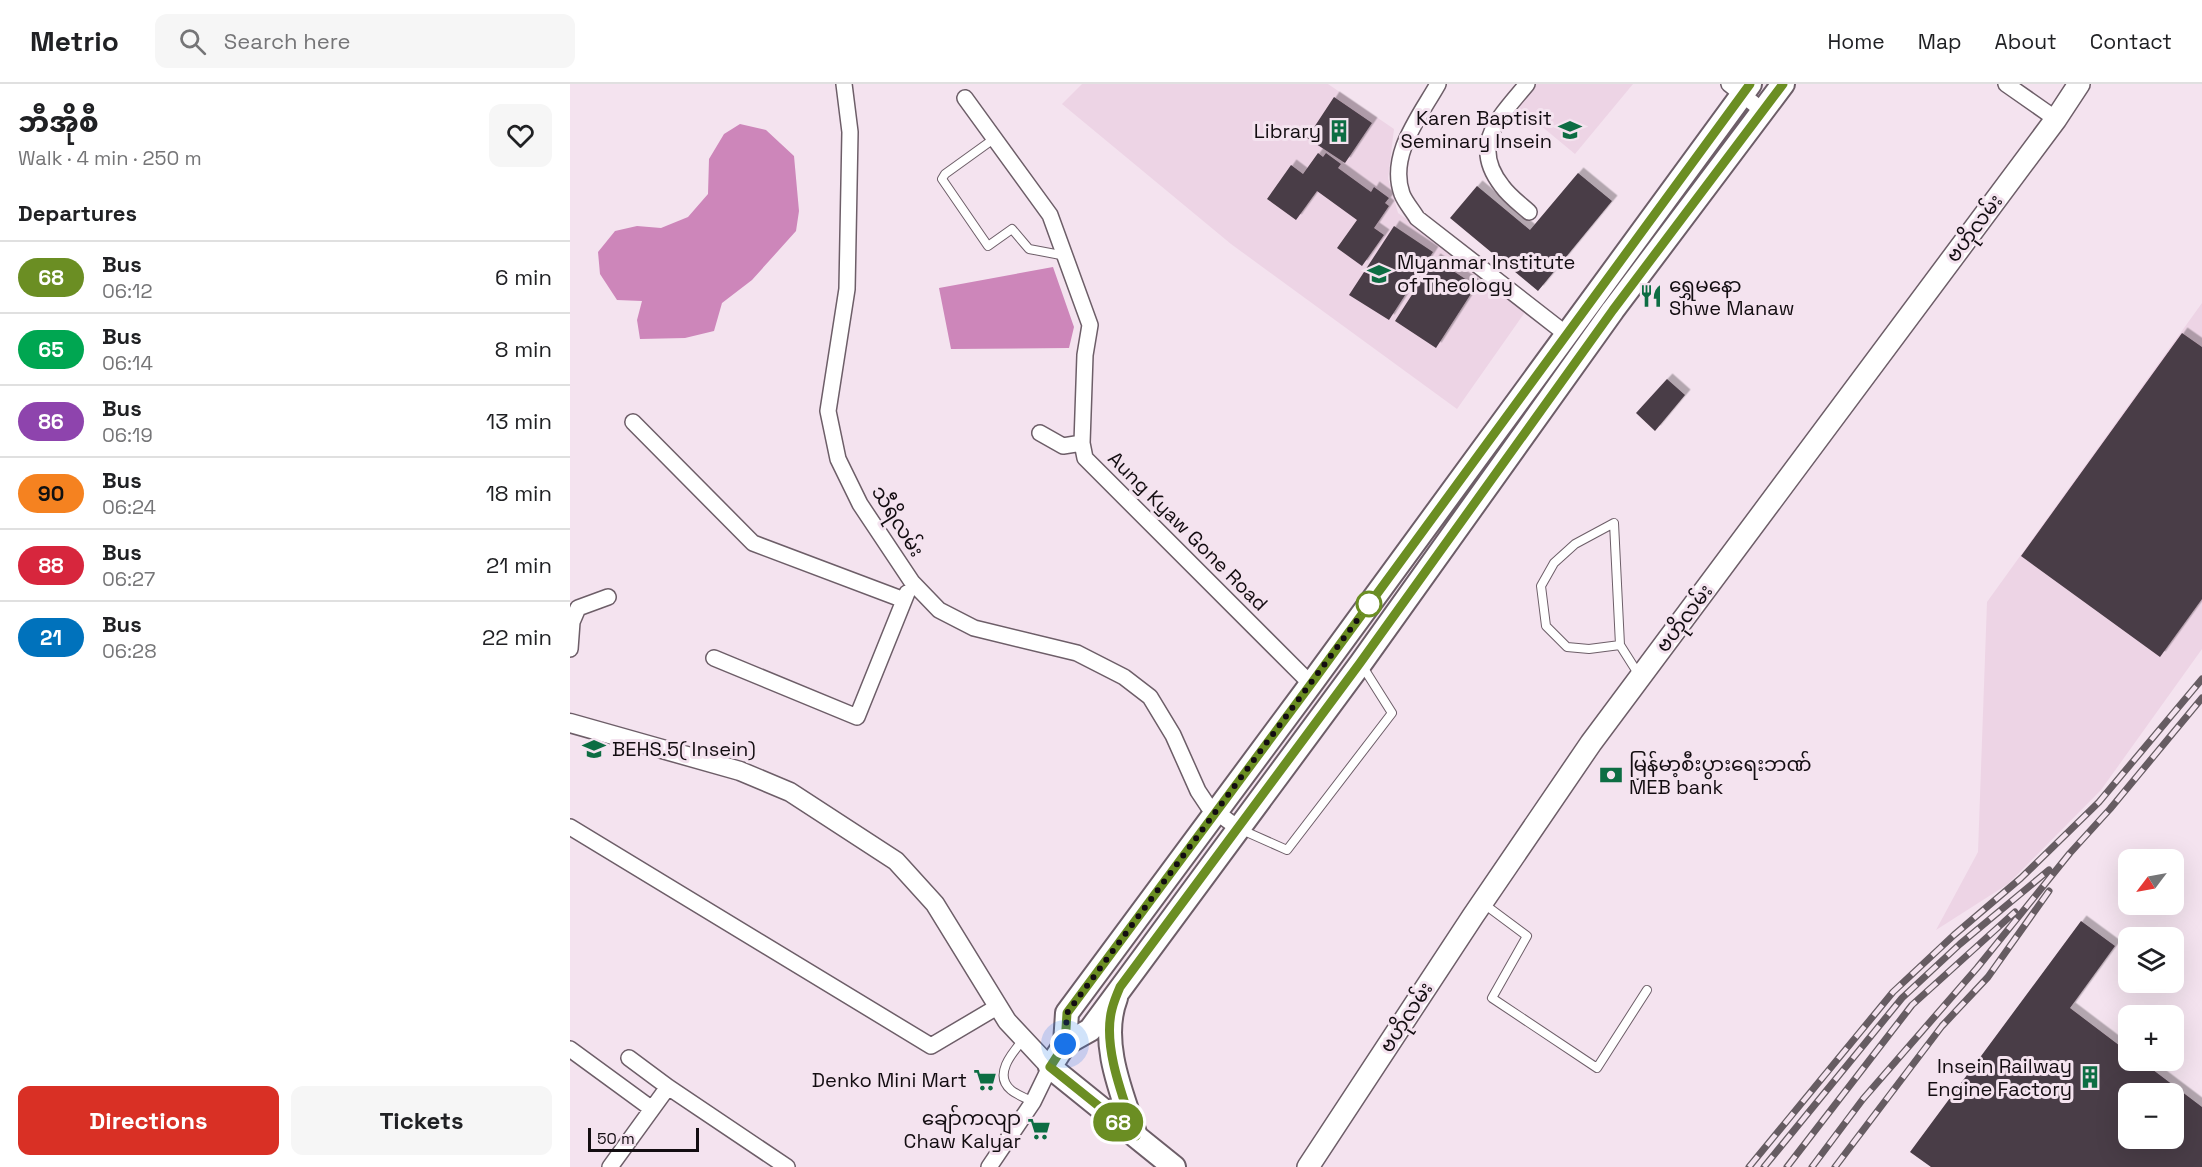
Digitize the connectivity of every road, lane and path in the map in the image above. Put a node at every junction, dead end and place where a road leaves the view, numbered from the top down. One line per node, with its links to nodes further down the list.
1 (844, 84): 24 (street, သီရိလမ်း)
2 (1437, 84): 16 (street)
3 (1527, 84): 12 (street)
4 (1782, 84): 9 (main road)
5 (2006, 84): 10 (street)
6 (2079, 84): 10 (main road, ဗဟိုလမ်း)
7 (1740, 88): 9 (street); 14 (main road)
8 (966, 98): 11 (street, Aung Kyaw Gone Road)
9 (1763, 111): 15 (main road)
10 (2056, 119): 31 (main road, ဗဟိုလမ်း)
11 (995, 138): 13 (street, Aung Kyaw Gone Road); 13 (lane)
12 (1529, 212)
13 (1066, 256): 21 (street, Aung Kyaw Gone Road)
14 (1594, 295): 15 (main road); 16 (main road)
15 (1613, 310): 19 (main road)
16 (1566, 334): 17 (main road)
17 (1507, 415): 19 (main road); 22 (main road)
18 (633, 422): 26 (street)
19 (1527, 431): 23 (main road)
20 (1040, 433): 21 (street)
21 (1082, 443): 32 (street, Aung Kyaw Gone Road)
22 (1397, 566): 23 (main road); 32 (main road)
23 (1419, 581): 30 (main road)
24 (912, 582): 26 (street); 34 (street, သီရိလမ်း)
25 (608, 597): 28 (street)
26 (904, 600): 29 (street)
27 (1620, 645): 27 (lane); 31 (lane)
28 (570, 650)
29 (714, 658)
30 (1360, 663): 36 (main road); 36 (lane)
31 (1640, 676): 37 (main road, ဗဟိုလမ်း)
32 (1311, 684): 34 (main road)
33 (570, 723): 40 (street)
34 (1216, 811): 36 (street, သီရိလမ်း); 42 (main road)
35 (570, 827): 40 (street)
36 (1238, 828): 38 (main road)
37 (1482, 903): 39 (lane); 54 (main road, ဗဟိုလမ်း)
38 (1120, 987): 42 (main road); 49 (main road)
39 (1647, 990)
40 (997, 1006): 41 (street)
41 (1023, 1040): 45 (street); 47 (lane)
42 (1065, 1044): 45 (main road)
43 (570, 1049): 48 (street)
44 (629, 1058): 46 (street)
45 (1050, 1067): 47 (street); 49 (main road)
46 (668, 1087): 48 (street); 51 (street)
47 (1033, 1102): 52 (street)
48 (652, 1109): 50 (street)
49 (1136, 1136): 53 (main road)
50 (610, 1167)
51 (787, 1167)
52 (988, 1167)
53 (1174, 1167)
54 (1308, 1167)

